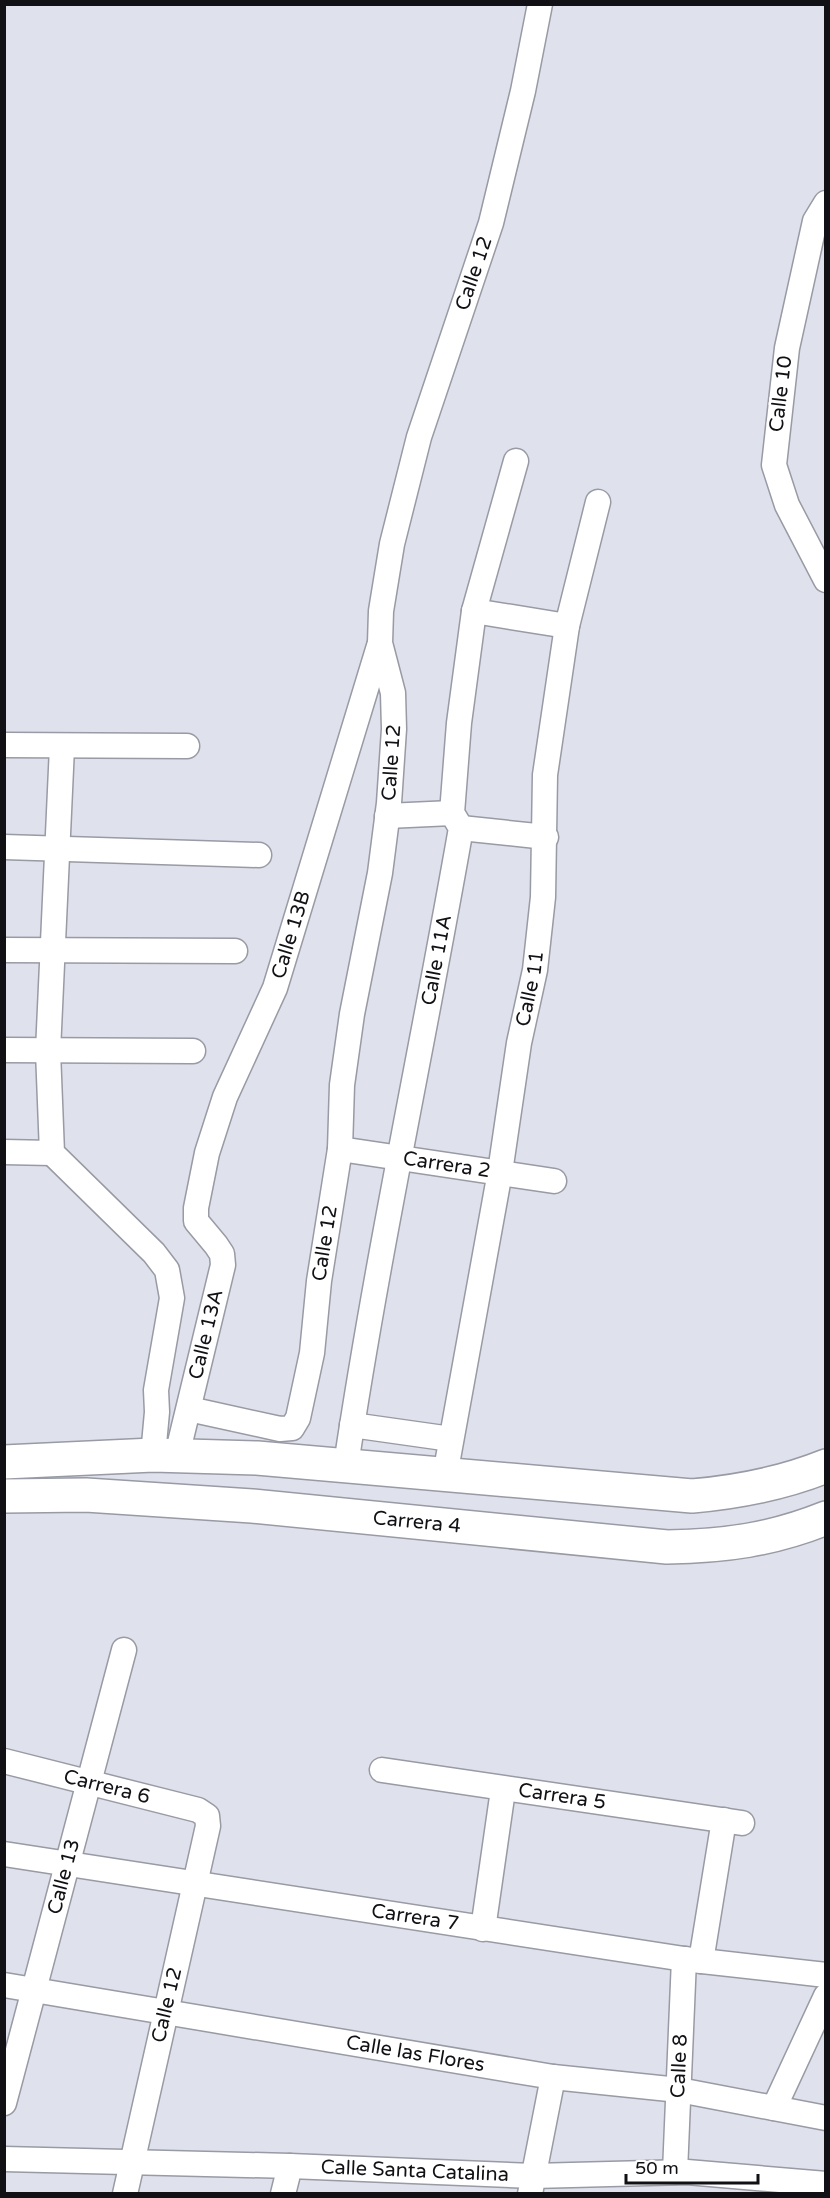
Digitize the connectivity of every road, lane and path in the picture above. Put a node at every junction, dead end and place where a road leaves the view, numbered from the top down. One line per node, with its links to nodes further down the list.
1 (540, 4): 8 (street, Calle 12)
2 (825, 203): 5 (street, Calle 10)
3 (516, 461): 6 (street, Calle 11A)
4 (598, 502): 7 (street, Calle 11)
5 (825, 580)
6 (474, 612): 7 (street); 13 (street, Calle 11A)
7 (567, 626): 14 (street, Calle 11)
8 (380, 643): 12 (street, Calle 12); 30 (street, Calle 13B)
9 (4, 746): 11 (street)
10 (187, 746): 11 (street)
11 (62, 747): 16 (street)
12 (387, 816): 13 (street); 24 (street, Calle 12)
13 (456, 820): 14 (street); 27 (street, Calle 11A)
14 (546, 837): 28 (street, Calle 11)
15 (4, 847): 16 (street)
16 (57, 849): 17 (street); 20 (street)
17 (259, 855)
18 (4, 950): 20 (street)
19 (235, 951): 20 (street)
20 (52, 952): 22 (street)
21 (4, 1050): 22 (street)
22 (48, 1051): 23 (street); 26 (street)
23 (193, 1051)
24 (340, 1149): 27 (street, Carrera 2); 31 (street, Calle 12)
25 (4, 1152): 26 (street)
26 (52, 1153): 34 (street)
27 (398, 1157): 28 (street, Carrera 2); 32 (street, Calle 11A)
28 (500, 1172): 29 (street, Carrera 2); 33 (street, Calle 11)
29 (554, 1181)
30 (196, 1221): 31 (street, Calle 13A)
31 (189, 1409): 34 (street, Calle 13A)
32 (352, 1425): 33 (street); 36 (street, Calle 11A)
33 (451, 1439): 38 (street, Calle 11)
34 (157, 1455): 35 (highway); 36 (highway)
35 (4, 1461)
36 (346, 1465): 38 (highway)
37 (825, 1466): 39 (highway)
38 (445, 1475): 39 (highway)
39 (581, 1488): 42 (highway)
40 (4, 1496): 42 (highway, Carrera 4)
41 (825, 1518): 42 (highway, Carrera 4)
42 (576, 1538)
43 (124, 1650): 46 (street, Calle 13)
44 (4, 1761): 46 (street, Carrera 6)
45 (382, 1770): 47 (street, Carrera 5)
46 (92, 1781): 48 (street, Carrera 6); 51 (street, Calle 13)
47 (503, 1790): 49 (street, Carrera 5); 53 (street)
48 (207, 1816): 52 (street, Calle 12)
49 (733, 1821): 54 (street, Calle 8)
50 (4, 1854): 51 (street, Carrera 7)
51 (69, 1864): 52 (street, Carrera 7); 57 (street, Calle 13)
52 (194, 1883): 53 (street, Carrera 7); 59 (street, Calle 12)
53 (483, 1929): 54 (street, Carrera 7)
54 (692, 1960): 55 (street, Carrera 7); 61 (street, Calle 8)
55 (825, 1975)
56 (4, 1985): 57 (street, Calle las Flores)
57 (36, 1989): 59 (street, Calle las Flores); 62 (street, Calle 13)
58 (825, 1996): 63 (street)
59 (165, 2013): 60 (street, Calle las Flores); 66 (street, Calle 12)
60 (553, 2077): 61 (street, Calle las Flores); 70 (street)
61 (679, 2090): 63 (street, Calle las Flores); 68 (street, Calle 8)
62 (6, 2093)
63 (774, 2108): 64 (street, Calle las Flores)
64 (825, 2118)
65 (4, 2159): 66 (street, Calle Santa Catalina)
66 (132, 2162): 67 (street, Calle Santa Catalina); 71 (street, Calle 12)
67 (290, 2166): 70 (street, Calle Santa Catalina); 72 (street)
68 (682, 2179): 69 (street, Calle Santa Catalina); 70 (street, Calle Santa Catalina)
69 (825, 2184)
70 (531, 2185)
71 (125, 2193)
72 (283, 2193)

